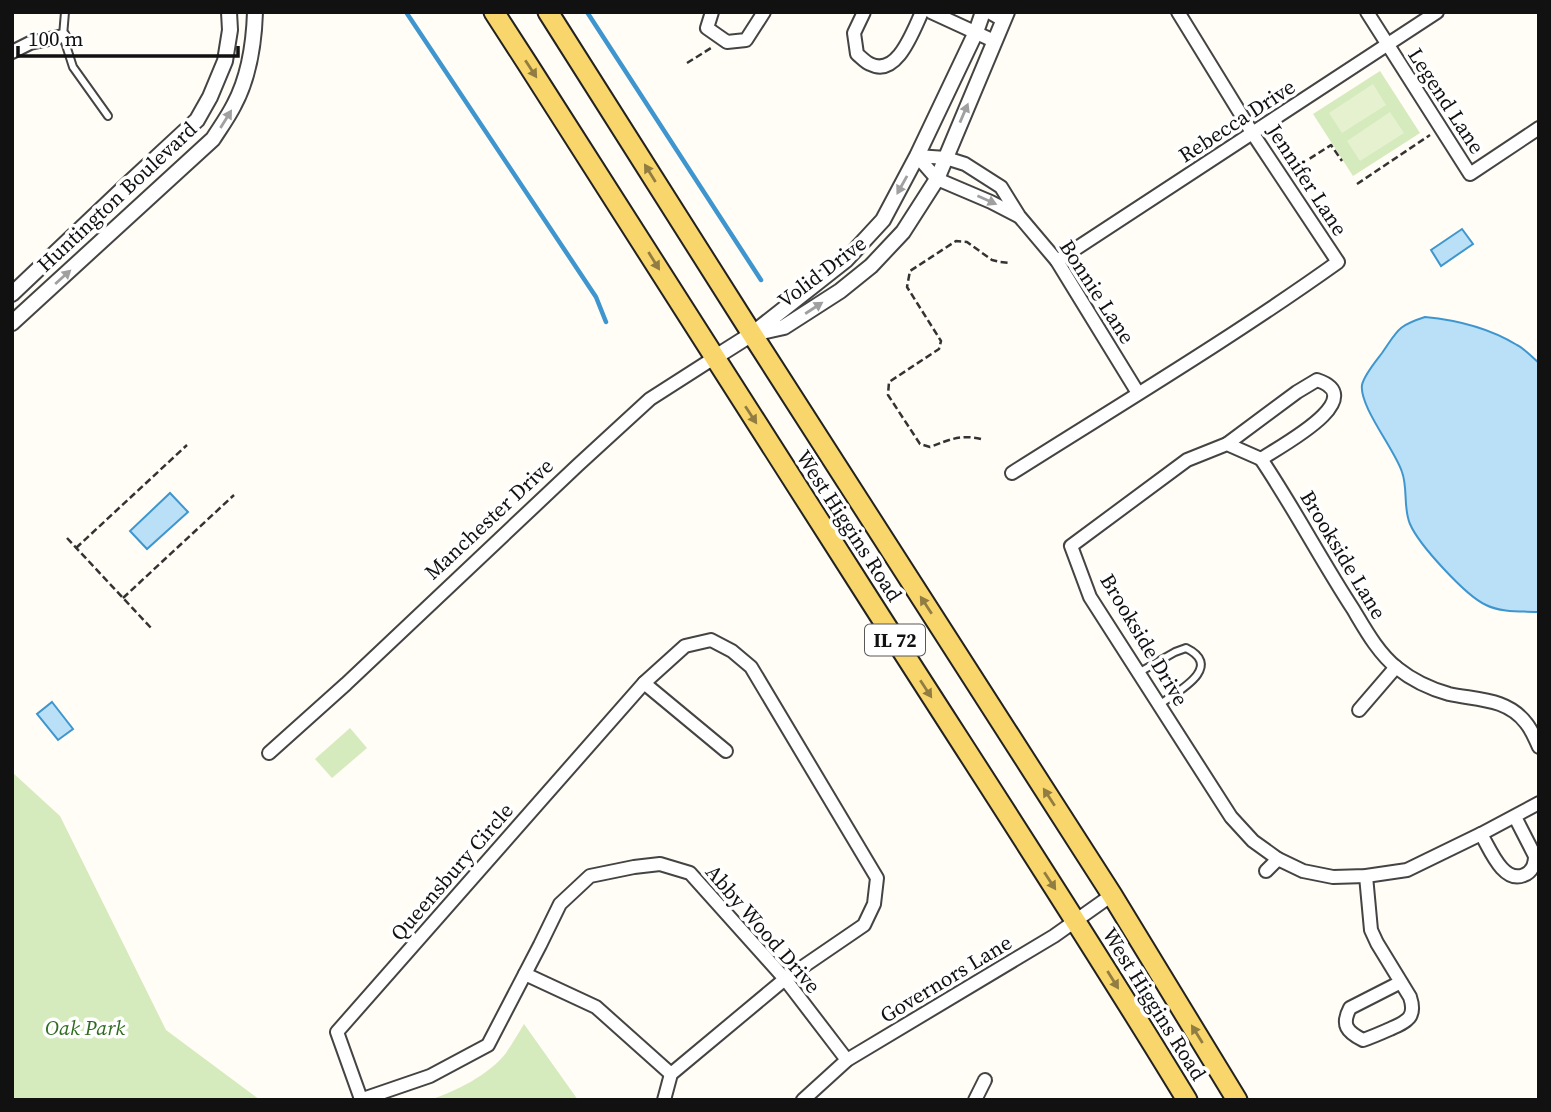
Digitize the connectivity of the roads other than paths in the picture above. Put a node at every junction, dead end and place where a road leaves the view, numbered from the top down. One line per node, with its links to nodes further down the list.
1 (65, 12): 18 (lane)
2 (229, 12): 30 (street, Huntington Boulevard)
3 (256, 12): 31 (street, Huntington Boulevard, one-way to 3)
4 (494, 12): 33 (main road, West Higgins Road / IL 72, one-way to 33)
5 (548, 12): 32 (main road, West Higgins Road / IL 72, one-way to 5)
6 (712, 12): 7 (street)
7 (764, 12)
8 (864, 12): 9 (street)
9 (922, 12)
10 (931, 12): 17 (street)
11 (983, 12): 17 (street, Volid Drive)
12 (989, 12): 16 (street)
13 (1178, 12): 24 (street, Jennifer Lane)
14 (1367, 12): 20 (street, Legend Lane)
15 (1437, 12): 20 (street, Rebecca Drive)
16 (1005, 16): 19 (street, Volid Drive)
17 (976, 32): 19 (street); 25 (street, Volid Drive)
18 (63, 36): 21 (street); 22 (lane)
19 (994, 41): 26 (street, Volid Drive, one-way to 19)
20 (1387, 44): 23 (street, Legend Lane); 24 (street, Rebecca Drive)
21 (12, 52)
22 (108, 116)
23 (1539, 128)
24 (1253, 134): 29 (street, Rebecca Drive); 34 (street, Jennifer Lane)
25 (917, 156): 26 (street, Bonnie Lane); 27 (street, Bonnie Lane); 32 (street, Volid Drive, one-way to 32)
26 (946, 158): 27 (street, Volid Drive); 28 (street, Bonnie Lane)
27 (937, 179): 28 (street, Bonnie Lane, one-way to 28); 32 (street, Volid Drive, one-way to 27)
28 (1018, 216): 29 (street, Bonnie Lane)
29 (1057, 261): 34 (street, Bonnie Lane)
30 (12, 294)
31 (12, 323)
32 (752, 334): 33 (street, Manchester Drive); 52 (main road, West Higgins Road / IL 72, one-way to 32)
33 (714, 358): 45 (street, Manchester Drive); 53 (main road, West Higgins Road / IL 72, one-way to 53)
34 (1138, 393): 37 (street)
35 (1227, 444): 36 (street); 36 (street); 39 (street, Brookside Drive)
36 (1261, 459): 38 (street, Brookside Lane)
37 (1012, 473)
38 (1396, 667): 42 (street); 43 (street, Brookside Lane)
39 (1138, 673): 41 (street, Brookside Drive); 41 (lane)
40 (644, 683): 44 (street); 55 (street, Queensbury Circle); 60 (street, Queensbury Circle)
41 (1160, 704): 49 (street, Brookside Drive)
42 (1359, 710)
43 (1539, 747)
44 (726, 751)
45 (269, 753)
46 (1539, 803): 47 (street, Brookside Drive)
47 (1515, 817): 48 (street, Brookside Drive); 48 (street)
48 (1481, 834): 51 (street, Brookside Drive)
49 (1278, 859): 50 (street); 51 (street, Brookside Drive)
50 (1266, 871)
51 (1366, 876): 56 (street)
52 (1112, 895): 53 (street, Governors Lane); 65 (main road, West Higgins Road / IL 72, one-way to 52)
53 (1076, 922): 57 (street, Governors Lane); 64 (main road, West Higgins Road / IL 72, one-way to 64)
54 (525, 974): 55 (street, Abby Wood Drive); 58 (street); 60 (street, Abby Wood Drive)
55 (785, 978): 57 (street, Abby Wood Drive); 58 (street, Queensbury Circle)
56 (1401, 982): 56 (street)
57 (847, 1060): 62 (street, Governors Lane)
58 (671, 1074): 61 (street)
59 (985, 1080): 63 (street)
60 (360, 1099)
61 (664, 1100)
62 (803, 1100)
63 (975, 1100)
64 (1187, 1100)
65 (1237, 1100)

